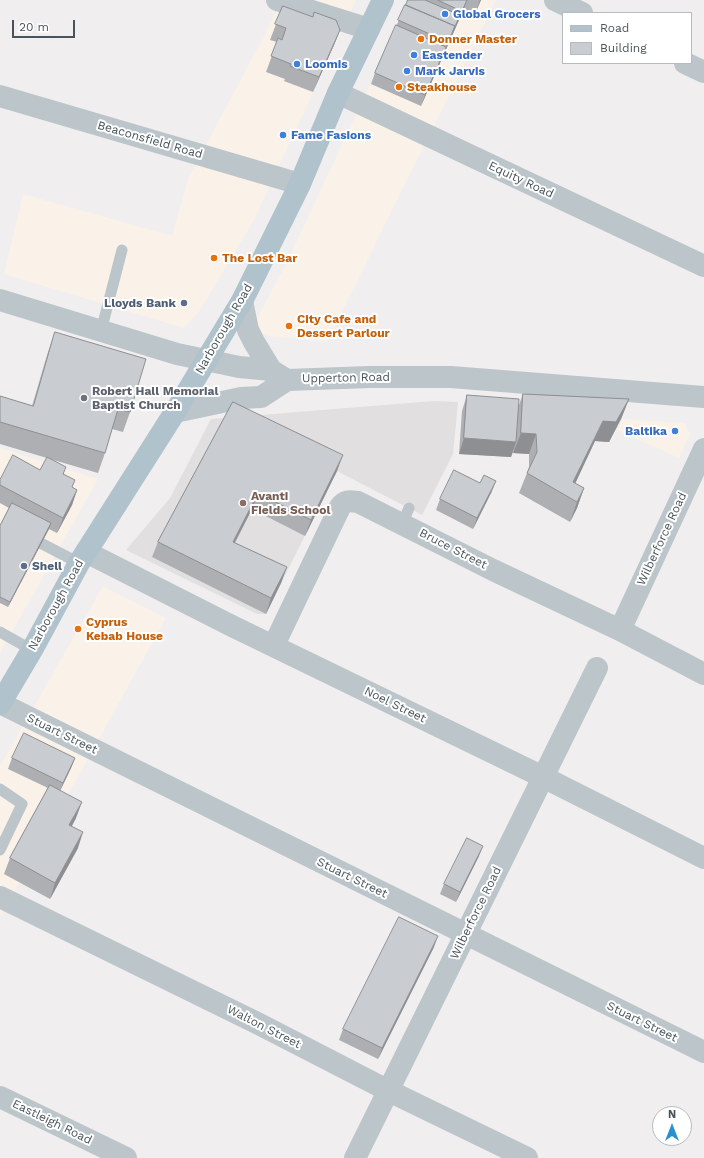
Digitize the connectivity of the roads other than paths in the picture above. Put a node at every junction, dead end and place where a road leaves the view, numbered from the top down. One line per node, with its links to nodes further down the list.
1 (276, 0): 5 (street)
2 (383, 0): 5 (main road, Narborough Road)
3 (555, 0): 4 (street)
4 (580, 12)
5 (369, 29): 8 (main road, Narborough Road)
6 (687, 64): 7 (street)
7 (704, 72)
8 (338, 93): 10 (main road, Narborough Road); 12 (street, Equity Road)
9 (0, 96): 10 (street, Beaconsfield Road)
10 (300, 184): 14 (main road, Narborough Road)
11 (122, 250): 15 (lane)
12 (704, 266)
13 (0, 300): 15 (street, Upperton Road)
14 (242, 301): 16 (main road, Narborough Road); 17 (street)
15 (101, 331): 16 (street, Upperton Road)
16 (206, 360): 17 (street, Upperton Road); 19 (main road, Narborough Road)
17 (279, 375): 18 (street, Upperton Road); 19 (street)
18 (704, 397)
19 (176, 412): 22 (main road, Narborough Road)
20 (704, 449): 23 (street, Wilberforce Road)
21 (23, 543): 22 (lane)
22 (82, 558): 25 (street, Noel Street); 26 (main road, Narborough Road)
23 (620, 630): 25 (street, Bruce Street); 28 (street, Bruce Street)
24 (0, 632): 26 (lane)
25 (274, 645): 30 (street, Noel Street)
26 (32, 650): 29 (main road, Narborough Road)
27 (597, 668): 30 (street, Wilberforce Road)
28 (704, 674)
29 (0, 703): 35 (street, Stuart Street)
30 (543, 777): 33 (street, Noel Street); 35 (street, Wilberforce Road)
31 (0, 789): 32 (lane)
32 (0, 850)
33 (704, 858)
34 (0, 896): 37 (street, Walton Street)
35 (466, 934): 36 (street, Stuart Street); 37 (street, Wilberforce Road)
36 (704, 1052)
37 (389, 1091): 40 (street, Wilberforce Road); 41 (street, Walton Street)
38 (0, 1097): 39 (street, Eastleigh Road)
39 (126, 1158)
40 (355, 1158)
41 (527, 1158)

